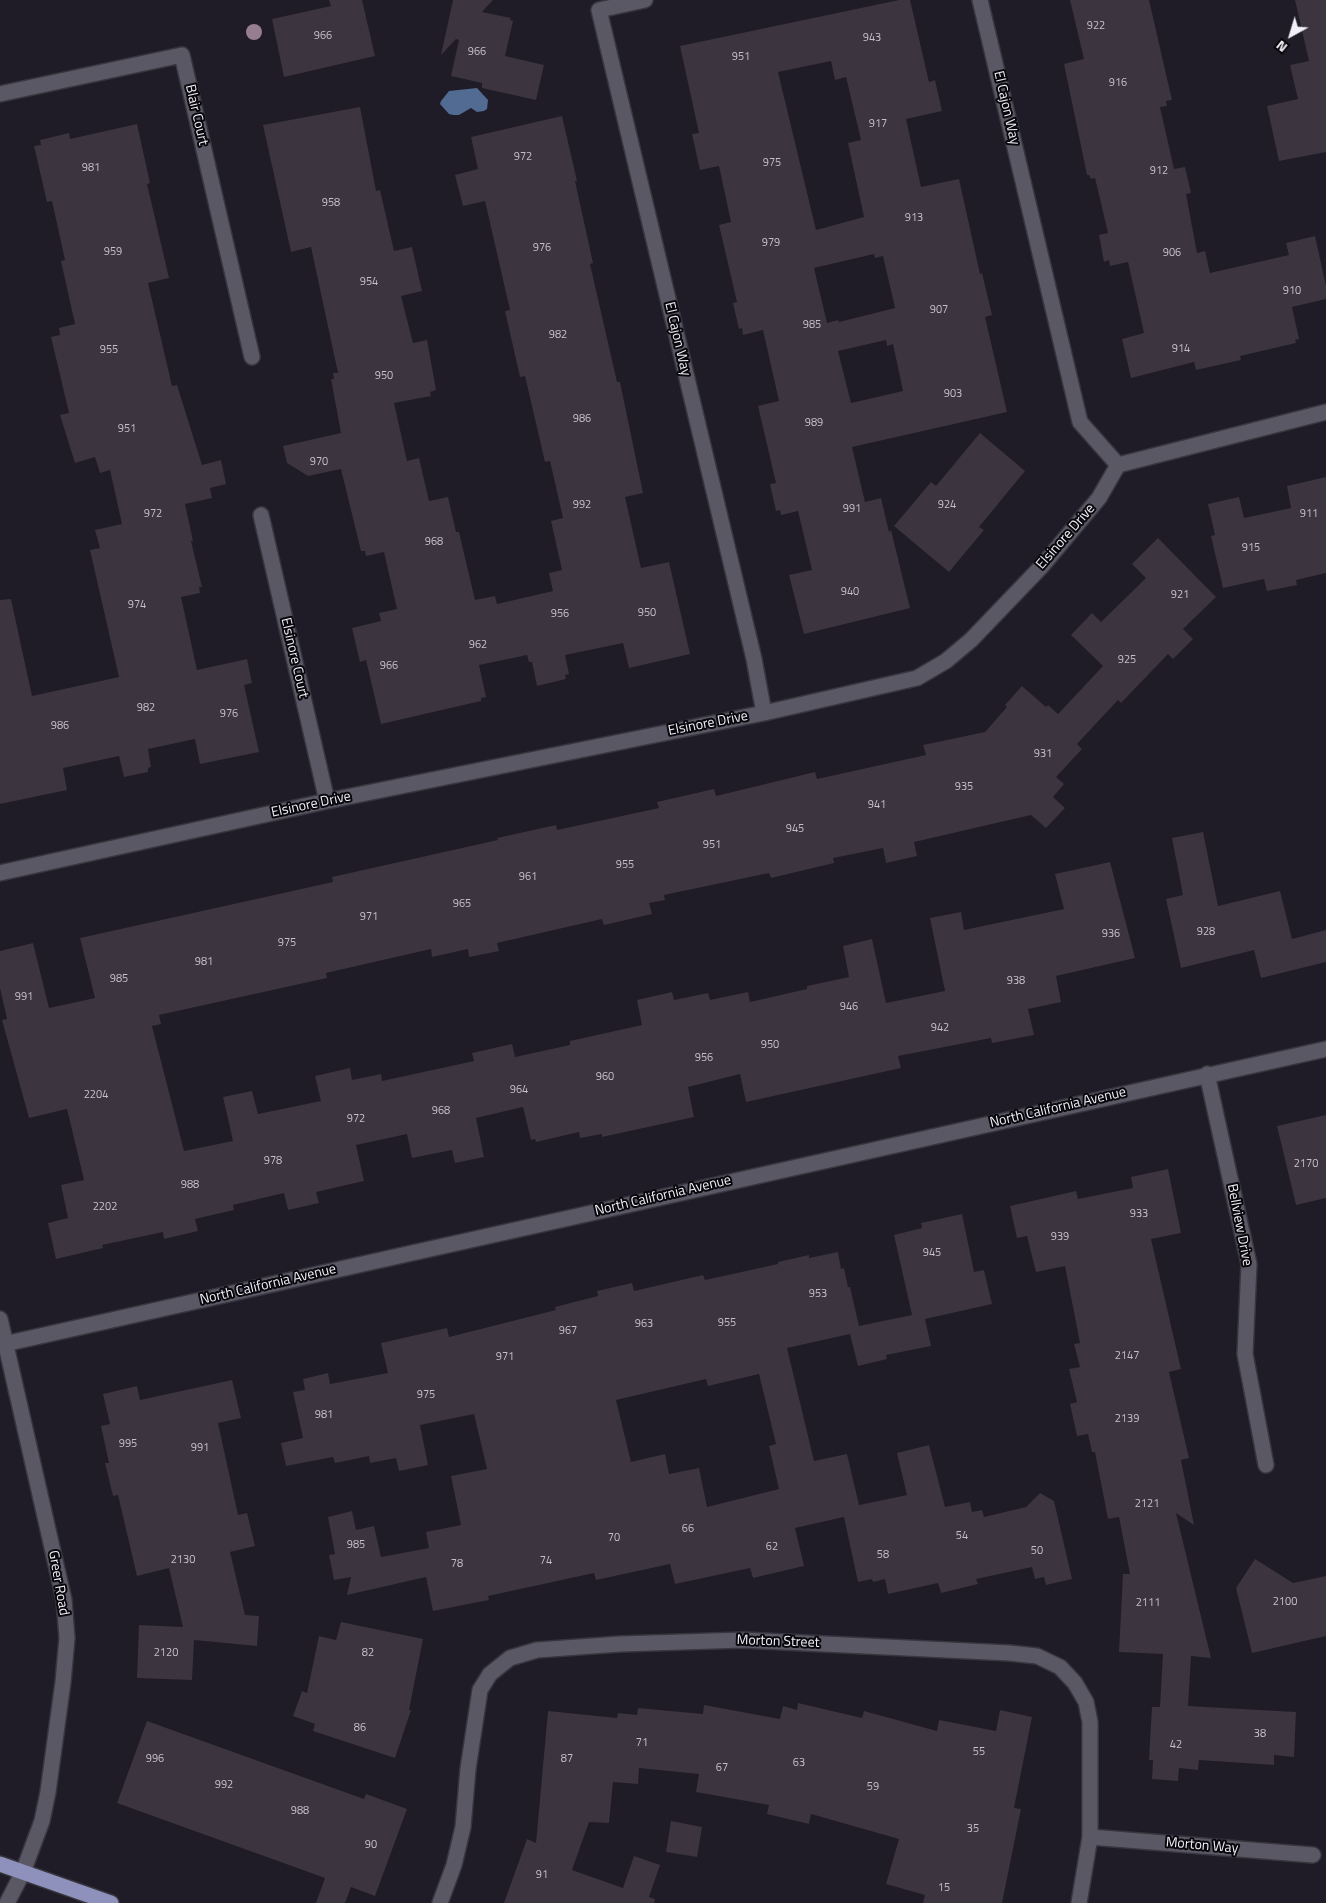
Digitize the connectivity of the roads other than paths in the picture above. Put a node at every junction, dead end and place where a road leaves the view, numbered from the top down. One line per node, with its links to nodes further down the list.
1 (645, 0): 8 (street, El Cajon Way)
2 (980, 0): 6 (street, El Cajon Way)
3 (0, 94): 4 (street, Blair Court)
4 (252, 357)
5 (1326, 412): 6 (street)
6 (1118, 465): 8 (street, Elsinore Drive)
7 (262, 515): 9 (street, Elsinore Court)
8 (764, 713): 9 (street, Elsinore Drive)
9 (327, 801): 10 (street, Elsinore Drive)
10 (0, 873)
11 (1326, 1049): 12 (street, North California Avenue)
12 (1207, 1074): 14 (street, North California Avenue); 15 (street, Bellview Drive)
13 (0, 1319): 14 (street, Greer Road)
14 (3, 1344): 19 (street, Greer Road)
15 (1266, 1465)
16 (1090, 1837): 17 (street, Morton Way); 22 (street, Morton Street); 23 (street, Morton Street)
17 (1314, 1855)
18 (0, 1864): 19 (main road)
19 (23, 1872): 20 (street, Greer Road); 21 (main road)
20 (7, 1903)
21 (111, 1903)
22 (440, 1903)
23 (1079, 1903)

